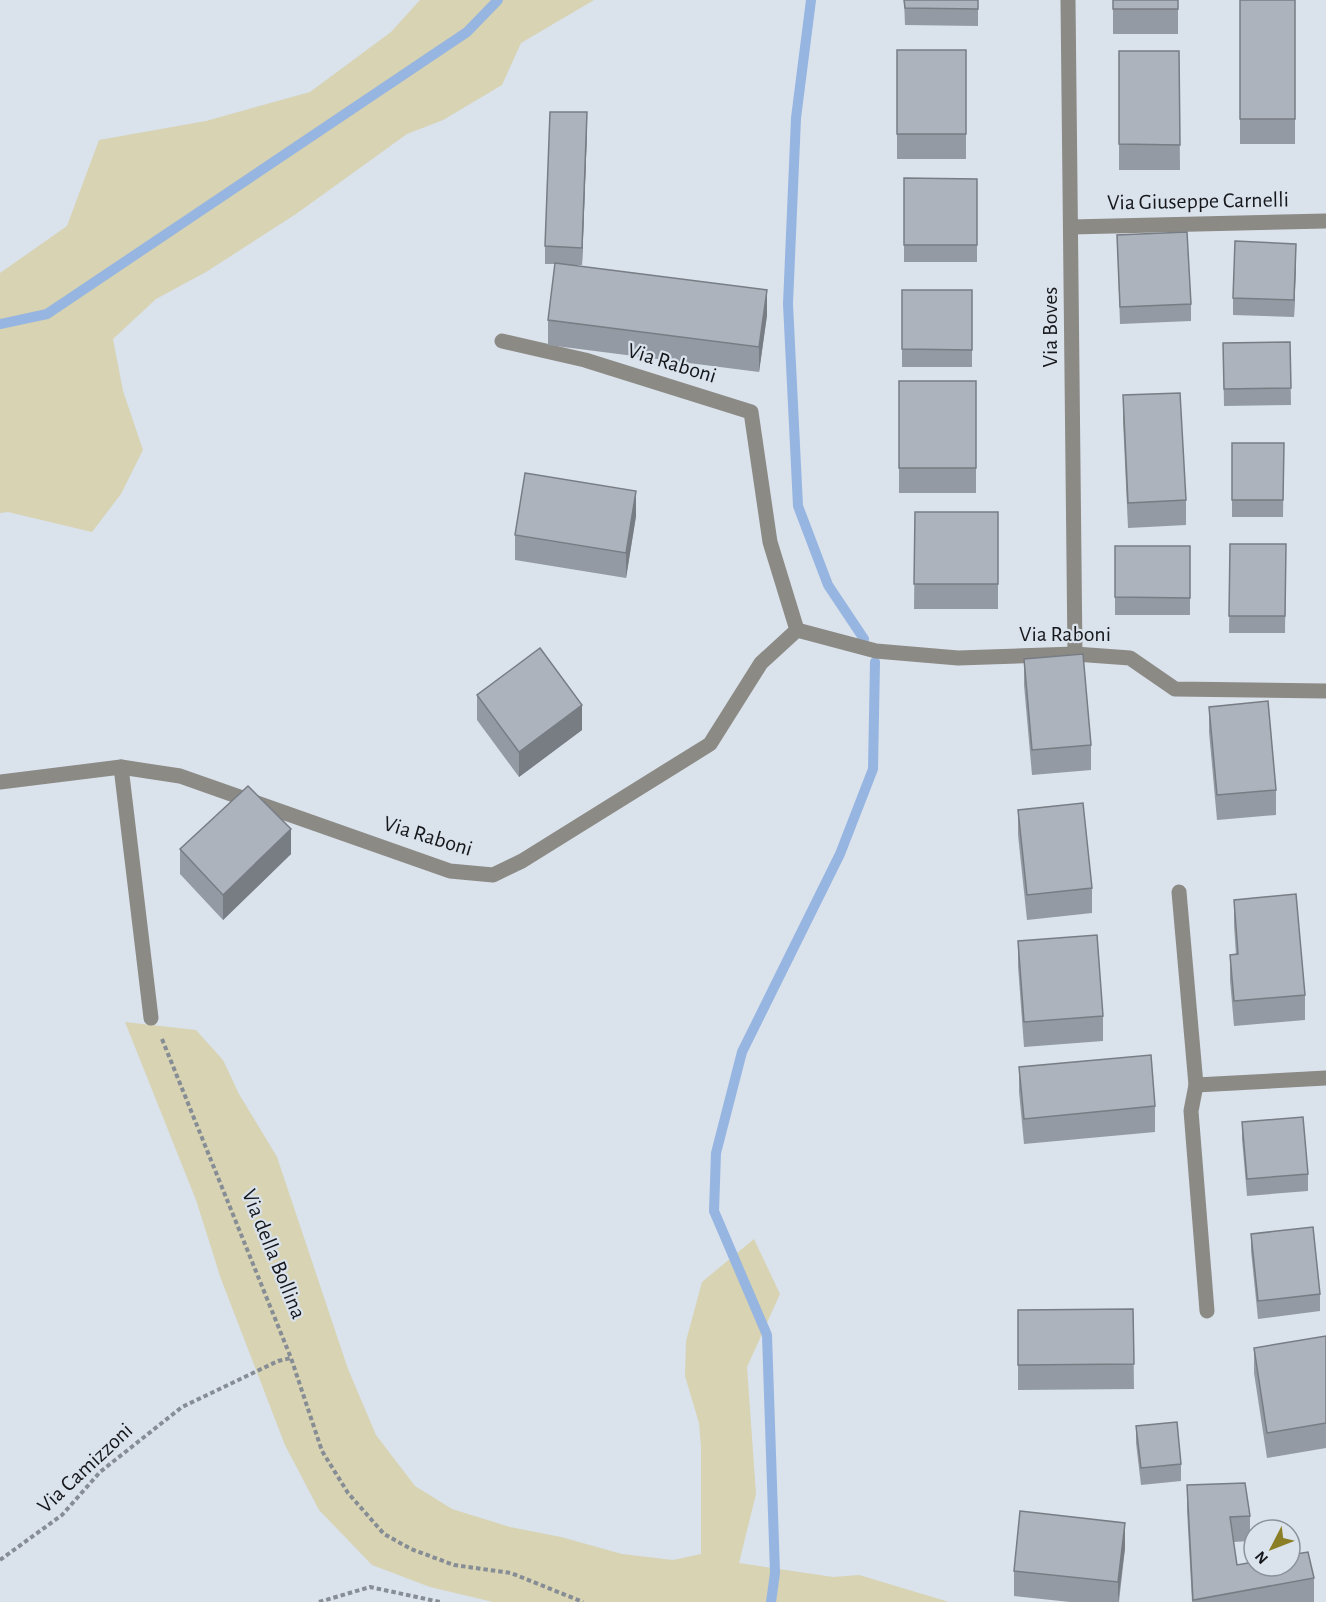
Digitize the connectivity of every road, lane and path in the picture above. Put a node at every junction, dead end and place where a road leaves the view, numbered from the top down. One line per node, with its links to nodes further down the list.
1 (1068, 0): 3 (street, Via Boves)
2 (1326, 221): 3 (street, Via Giuseppe Carnelli)
3 (1071, 227): 6 (street, Via Boves)
4 (502, 341): 5 (street, Via Raboni)
5 (797, 630): 6 (street, Via Raboni); 8 (street, Via Raboni)
6 (1075, 654): 7 (street, Via Raboni)
7 (1326, 692)
8 (121, 767): 9 (street, Via Raboni); 11 (street)
9 (0, 782)
10 (1179, 892): 13 (street)
11 (151, 1018): 15 (path, Via della Bollina)
12 (1326, 1078): 13 (street)
13 (1196, 1085): 14 (street)
14 (1207, 1311)
15 (291, 1358): 16 (path, Via Camizzoni); 19 (path, Via della Bollina)
16 (0, 1560)
17 (319, 1602): 18 (path)
18 (440, 1602)
19 (583, 1602)

